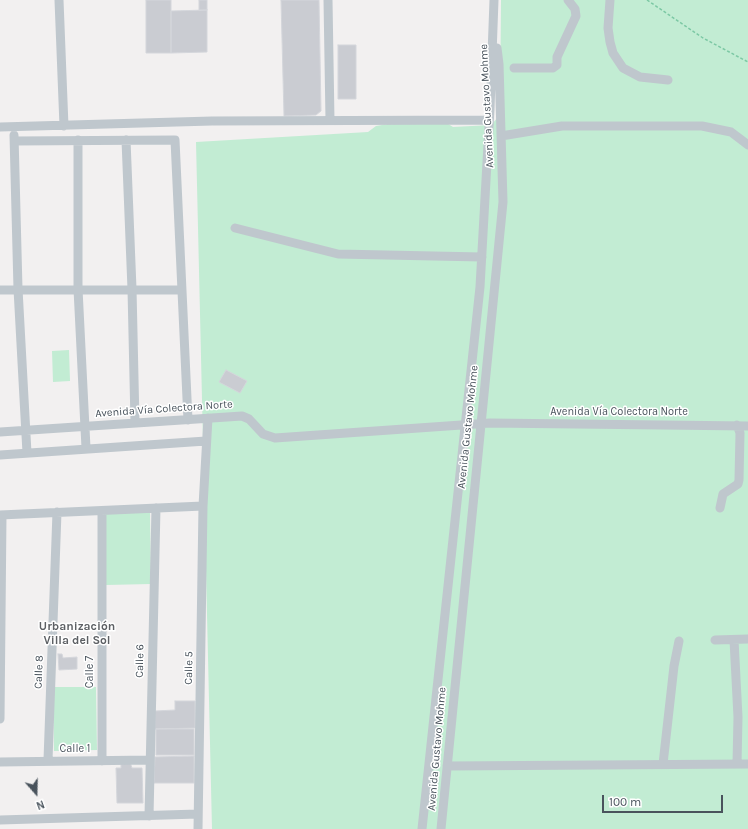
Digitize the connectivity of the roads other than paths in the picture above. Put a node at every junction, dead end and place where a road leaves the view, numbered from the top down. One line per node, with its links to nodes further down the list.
1 (59, 0): 11 (street)
2 (328, 0): 9 (street)
3 (494, 0): 6 (street, Avenida Gustavo Mohme)
4 (568, 0): 7 (street)
5 (610, 0): 8 (street)
6 (494, 27): 10 (street, Avenida Gustavo Mohme); 14 (street, Avenida Gustavo Mohme)
7 (514, 68)
8 (668, 80)
9 (330, 120): 10 (street); 11 (street)
10 (489, 120): 20 (street, Avenida Gustavo Mohme)
11 (64, 126): 13 (street)
12 (0, 127): 13 (street)
13 (13, 127): 17 (street)
14 (501, 136): 18 (street); 28 (street, Avenida Gustavo Mohme)
15 (78, 140): 16 (street); 17 (street); 21 (street)
16 (126, 140): 22 (street); 25 (street)
17 (14, 141): 24 (street)
18 (748, 145)
19 (235, 228): 20 (street)
20 (482, 257): 30 (street, Avenida Gustavo Mohme)
21 (78, 289): 22 (street); 24 (street); 33 (street)
22 (132, 289): 25 (street); 29 (street)
23 (0, 290): 24 (street)
24 (18, 290): 34 (street)
25 (182, 290): 27 (street)
26 (208, 418): 27 (street, Avenida Vía Colectora Norte); 30 (street, Avenida Vía Colectora Norte); 36 (street, Calle 5)
27 (188, 420): 29 (street, Avenida Vía Colectora Norte)
28 (485, 423): 30 (street, Avenida Vía Colectora Norte); 31 (street, Avenida Vía Colectora Norte); 61 (street, Avenida Gustavo Mohme)
29 (135, 424): 33 (street, Avenida Vía Colectora Norte)
30 (465, 425): 66 (street, Avenida Gustavo Mohme)
31 (737, 425): 32 (street, Avenida Vía Colectora Norte); 42 (street)
32 (748, 426)
33 (85, 427): 34 (street, Avenida Vía Colectora Norte); 37 (street)
34 (26, 430): 35 (street, Avenida Vía Colectora Norte); 38 (street)
35 (0, 432)
36 (206, 441): 37 (street); 40 (street, Calle 5)
37 (86, 448): 38 (street)
38 (27, 453): 39 (street)
39 (0, 455)
40 (203, 506): 41 (street); 62 (street, Calle 5)
41 (156, 508): 43 (street); 55 (street, Calle 6)
42 (720, 508)
43 (102, 510): 44 (street); 56 (street, Calle 7)
44 (57, 512): 45 (street); 54 (street, Calle 8)
45 (1, 515): 46 (street)
46 (1, 569): 47 (street)
47 (0, 622): 52 (street)
48 (748, 639): 50 (street)
49 (715, 640): 50 (street)
50 (734, 640): 59 (street)
51 (679, 641): 58 (street)
52 (0, 713): 53 (street)
53 (0, 719)
54 (48, 760): 56 (street, Calle 1); 57 (street, Calle 1)
55 (150, 760): 56 (street, Calle 1); 63 (street, Calle 6)
56 (102, 761)
57 (0, 762)
58 (663, 764): 59 (street); 61 (street)
59 (737, 764): 60 (street)
60 (748, 764)
61 (447, 766): 67 (street, Avenida Gustavo Mohme)
62 (198, 814): 63 (street); 65 (street, Calle 5)
63 (149, 816): 64 (street)
64 (0, 820)
65 (198, 829)
66 (422, 829)
67 (441, 829)

